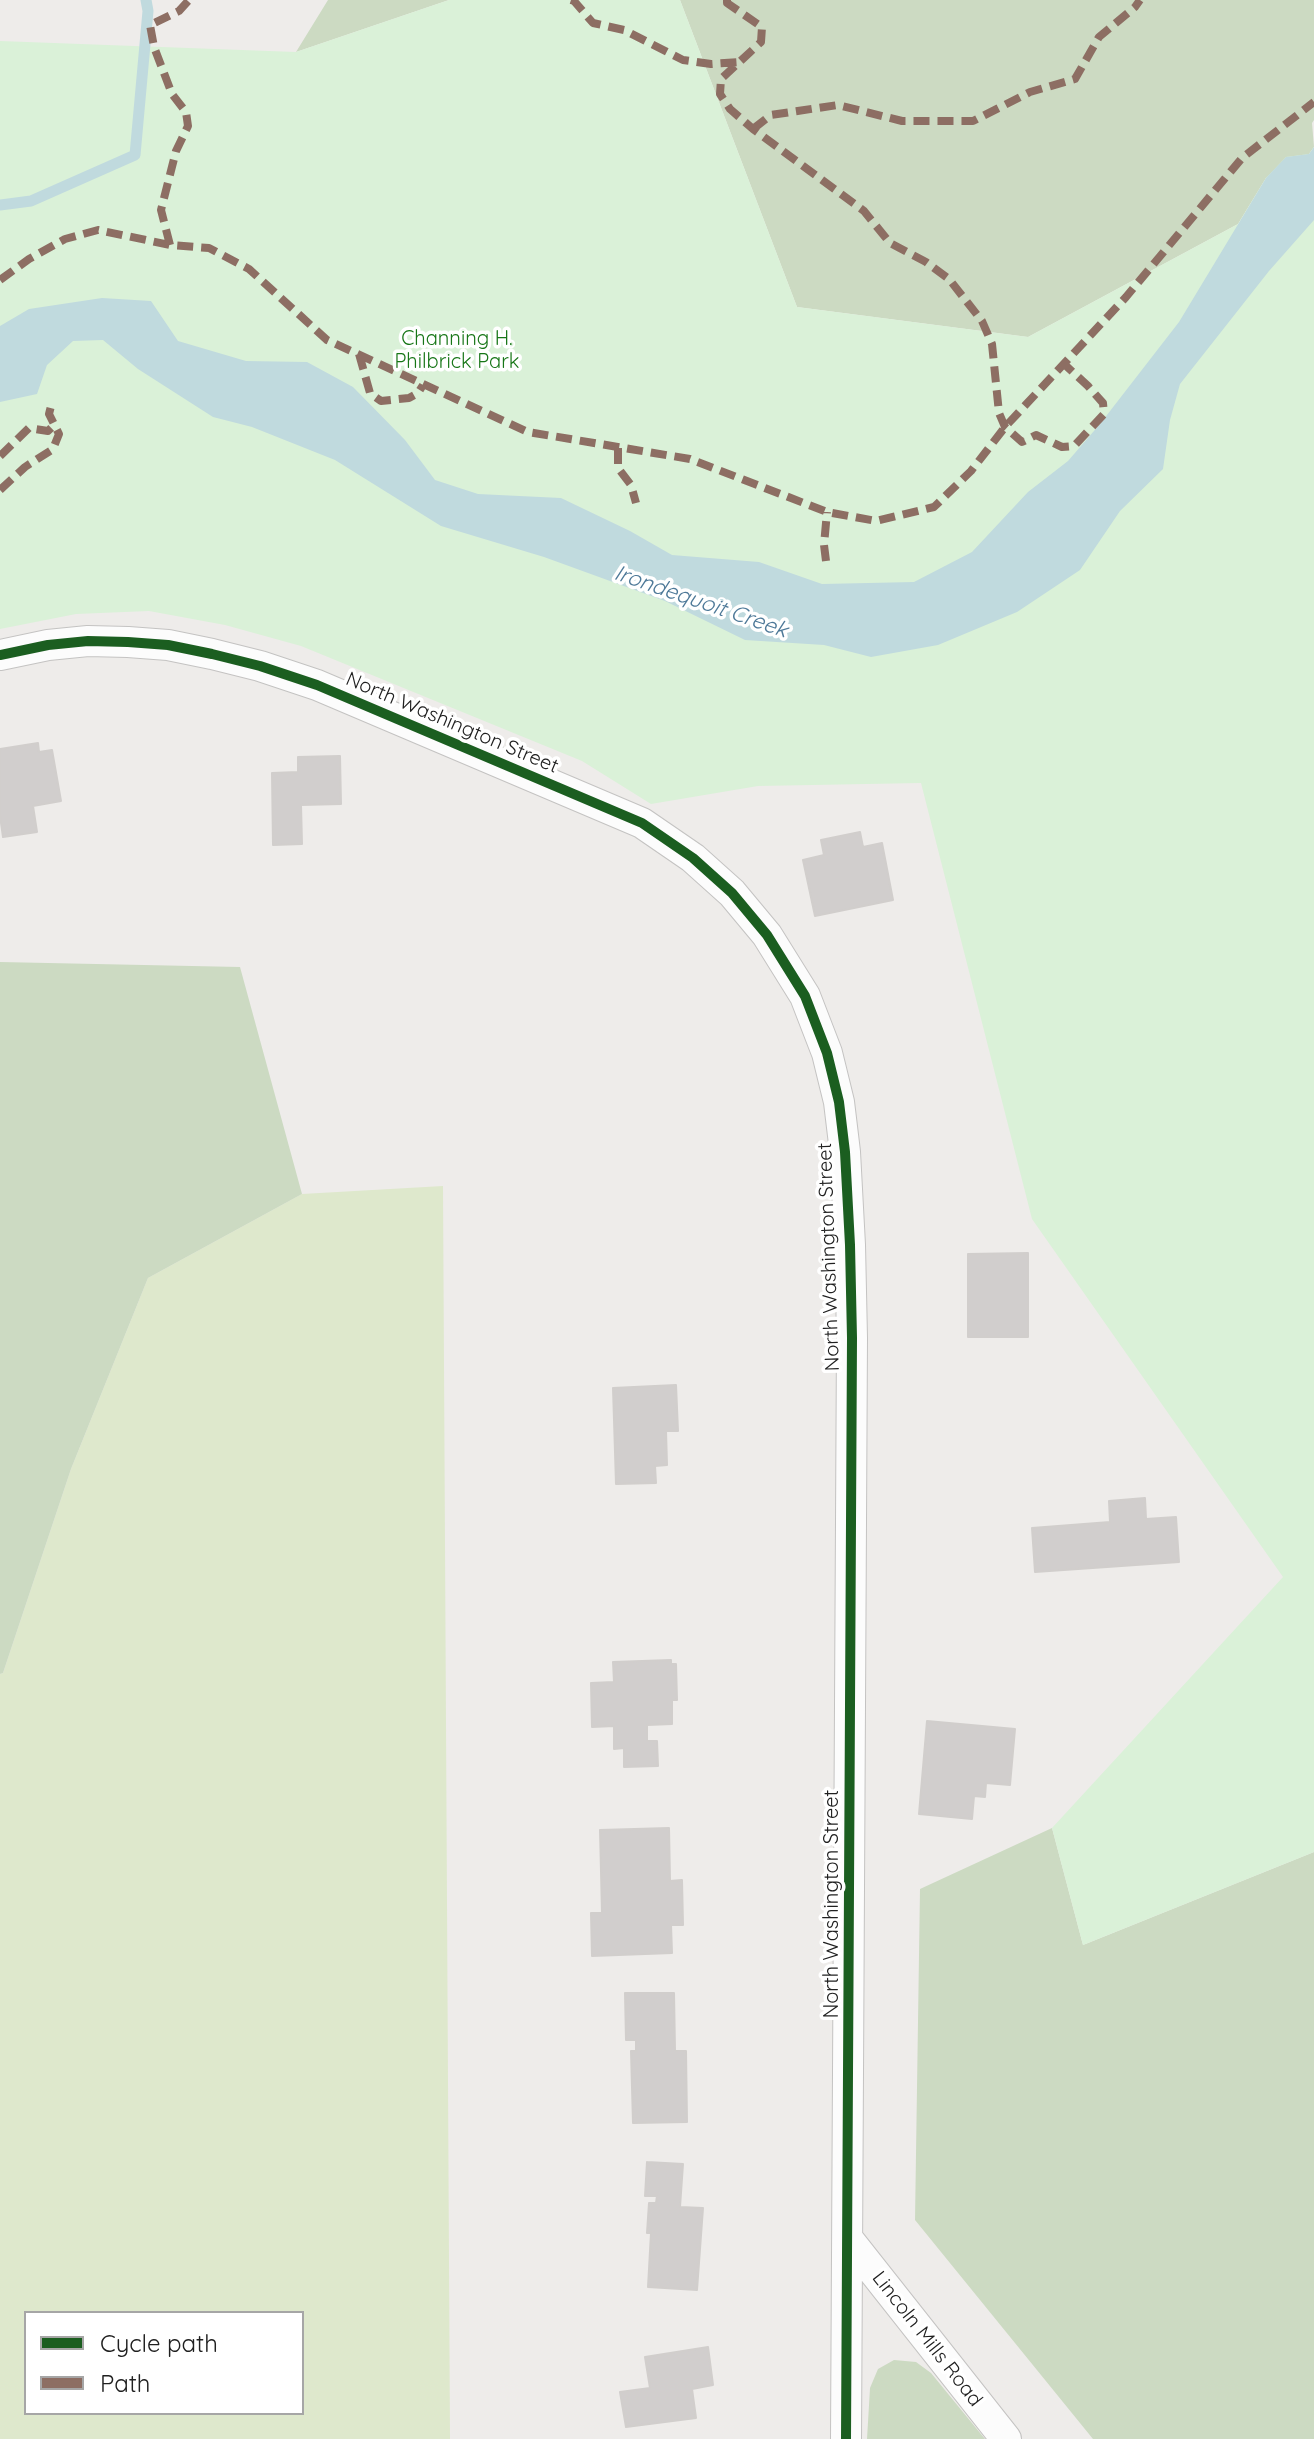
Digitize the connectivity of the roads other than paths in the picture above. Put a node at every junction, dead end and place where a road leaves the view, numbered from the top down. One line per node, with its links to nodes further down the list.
1 (0, 655): 2 (street, North Washington Street)
2 (848, 2239): 3 (street, North Washington Street); 4 (street, Lincoln Mills Road)
3 (846, 2439)
4 (1006, 2439)

